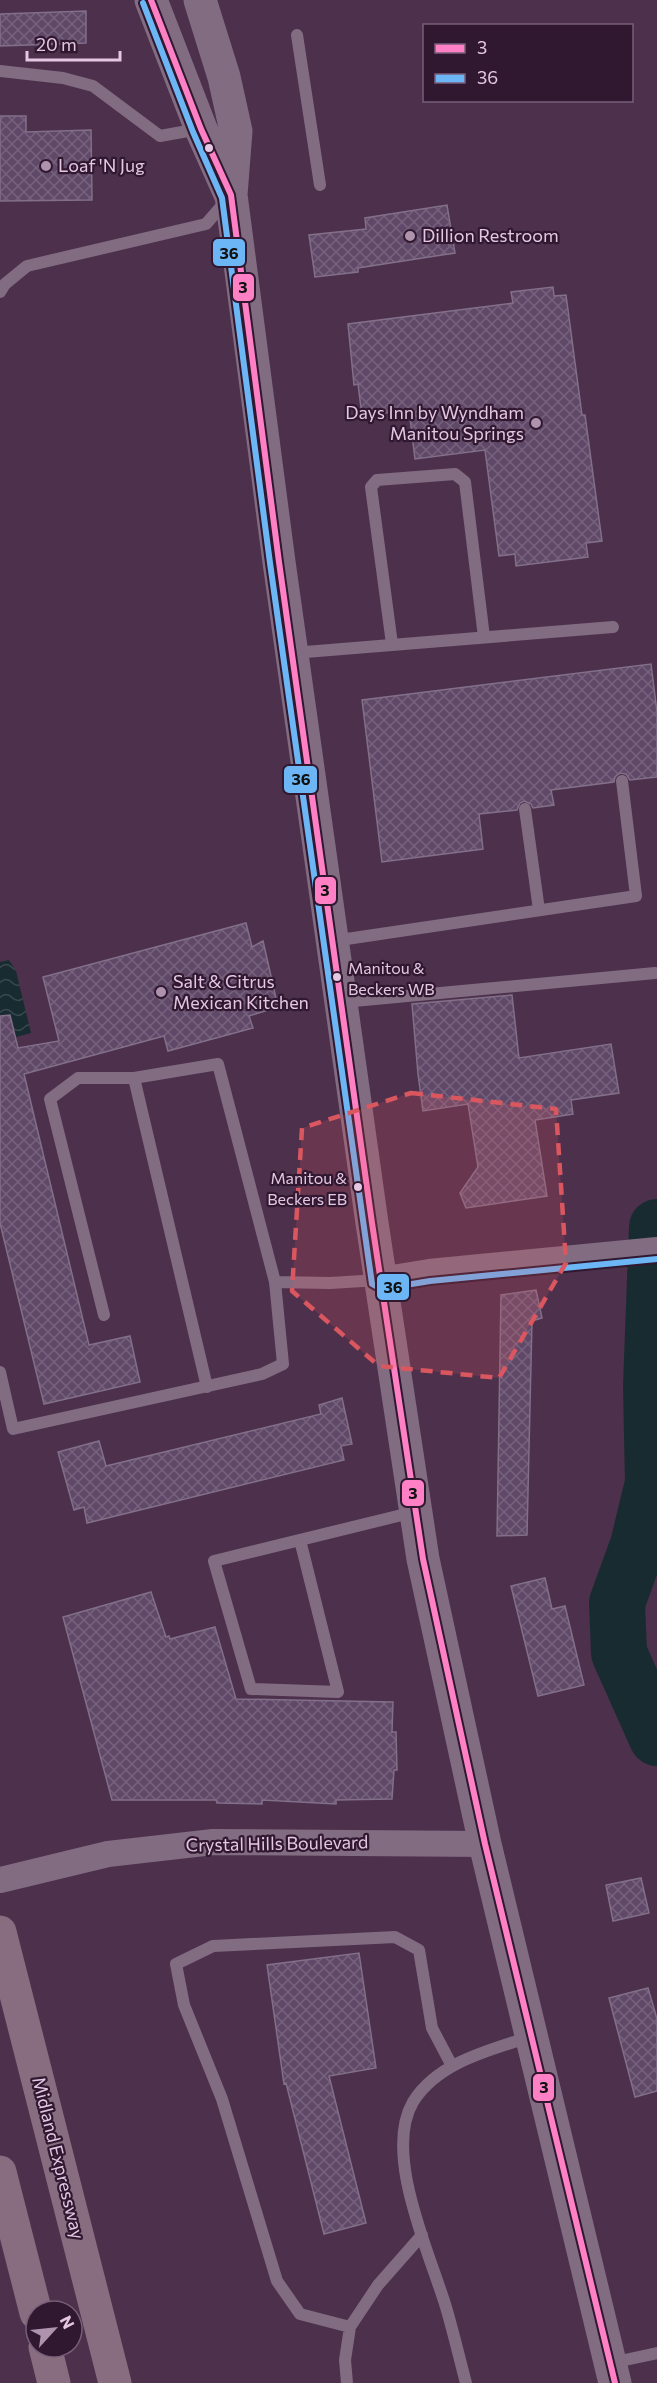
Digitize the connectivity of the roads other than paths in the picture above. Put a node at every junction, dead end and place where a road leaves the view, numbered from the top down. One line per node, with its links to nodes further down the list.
1 (152, 0): 5 (main road)
2 (200, 0): 7 (main road)
3 (297, 35): 6 (lane)
4 (0, 71): 5 (lane)
5 (201, 129): 7 (main road)
6 (320, 185)
7 (231, 195): 8 (lane); 12 (main road)
8 (0, 292)
9 (613, 627): 10 (lane)
10 (484, 637): 11 (lane); 11 (lane)
11 (392, 644): 12 (lane)
12 (292, 653): 16 (main road)
13 (622, 781): 15 (lane)
14 (525, 809): 15 (lane)
15 (539, 910): 16 (lane)
16 (333, 942): 18 (main road)
17 (655, 973): 18 (lane)
18 (342, 1002): 21 (main road)
19 (134, 1078): 22 (lane); 23 (lane); 25 (lane)
20 (657, 1250): 21 (street)
21 (380, 1280): 22 (lane); 26 (main road)
22 (275, 1282): 25 (lane)
23 (104, 1315)
24 (0, 1371): 25 (lane)
25 (207, 1387)
26 (416, 1512): 27 (lane); 28 (main road)
27 (300, 1540): 27 (lane)
28 (485, 1844): 29 (street, Crystal Hills Boulevard); 31 (main road)
29 (0, 1880)
30 (0, 1932): 41 (highway, Midland Expressway)
31 (532, 2037): 32 (lane); 39 (main road)
32 (452, 2066): 34 (lane); 36 (lane)
33 (0, 2172): 35 (highway)
34 (422, 2235): 36 (lane); 43 (lane)
35 (32, 2299)
36 (350, 2327): 42 (lane)
37 (657, 2353): 39 (lane)
38 (48, 2359): 40 (highway)
39 (613, 2373)
40 (54, 2383)
41 (115, 2383)
42 (347, 2383)
43 (466, 2383)

